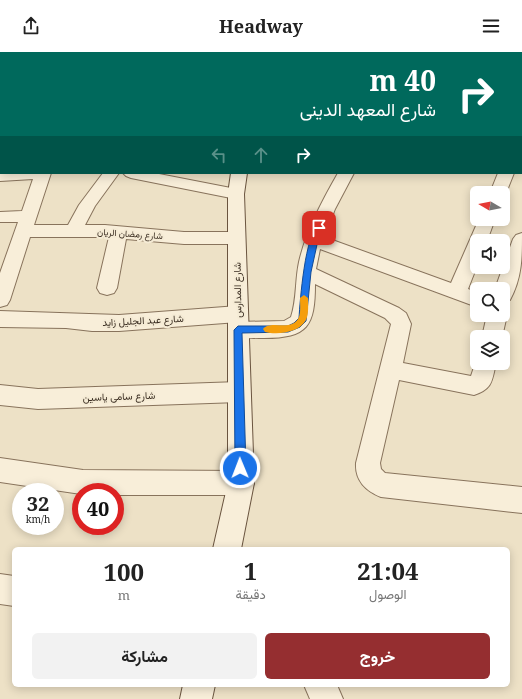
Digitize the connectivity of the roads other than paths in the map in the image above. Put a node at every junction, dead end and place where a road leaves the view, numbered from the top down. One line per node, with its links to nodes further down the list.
1 (43, 174): 7 (street); 11 (street)
2 (110, 174): 12 (street)
3 (136, 174): 9 (street)
4 (239, 174): 9 (street, شارع المدارس)
5 (345, 174): 16 (street, شارع عبد الجليل زايد)
6 (506, 174): 8 (street)
7 (0, 176)
8 (501, 186)
9 (236, 194): 14 (street, شارع المدارس)
10 (0, 217): 11 (street, شارع رمضان الريان)
11 (26, 223): 12 (street, شارع رمضان الريان); 18 (street)
12 (74, 230): 13 (street, شارع رمضان الريان)
13 (119, 232): 14 (street, شارع رمضان الريان); 21 (street)
14 (236, 238): 26 (street, شارع المدارس)
15 (522, 239): 20 (street)
16 (314, 240): 19 (street, شارع عبد الجليل زايد); 22 (street)
17 (470, 261): 22 (street)
18 (6, 264): 24 (street)
19 (307, 272): 26 (street, شارع عبد الجليل زايد); 27 (street)
20 (508, 282)
21 (107, 288)
22 (457, 292): 23 (street)
23 (470, 297)
24 (0, 300)
25 (0, 319): 26 (street, شارع عبد الجليل زايد)
26 (238, 322): 29 (street, شارع المدارس)
27 (390, 369): 28 (street); 33 (street)
28 (483, 370)
29 (239, 392): 30 (street, شارع سامى ياسين); 32 (street, شارع المدارس)
30 (0, 395)
31 (0, 470): 32 (street)
32 (241, 483): 34 (street, شارع المدارس)
33 (522, 500)
34 (227, 547)
35 (0, 589): 36 (street)
36 (12, 591)
37 (199, 687): 39 (street)
38 (321, 687): 40 (street)
39 (196, 699)
40 (327, 699)

